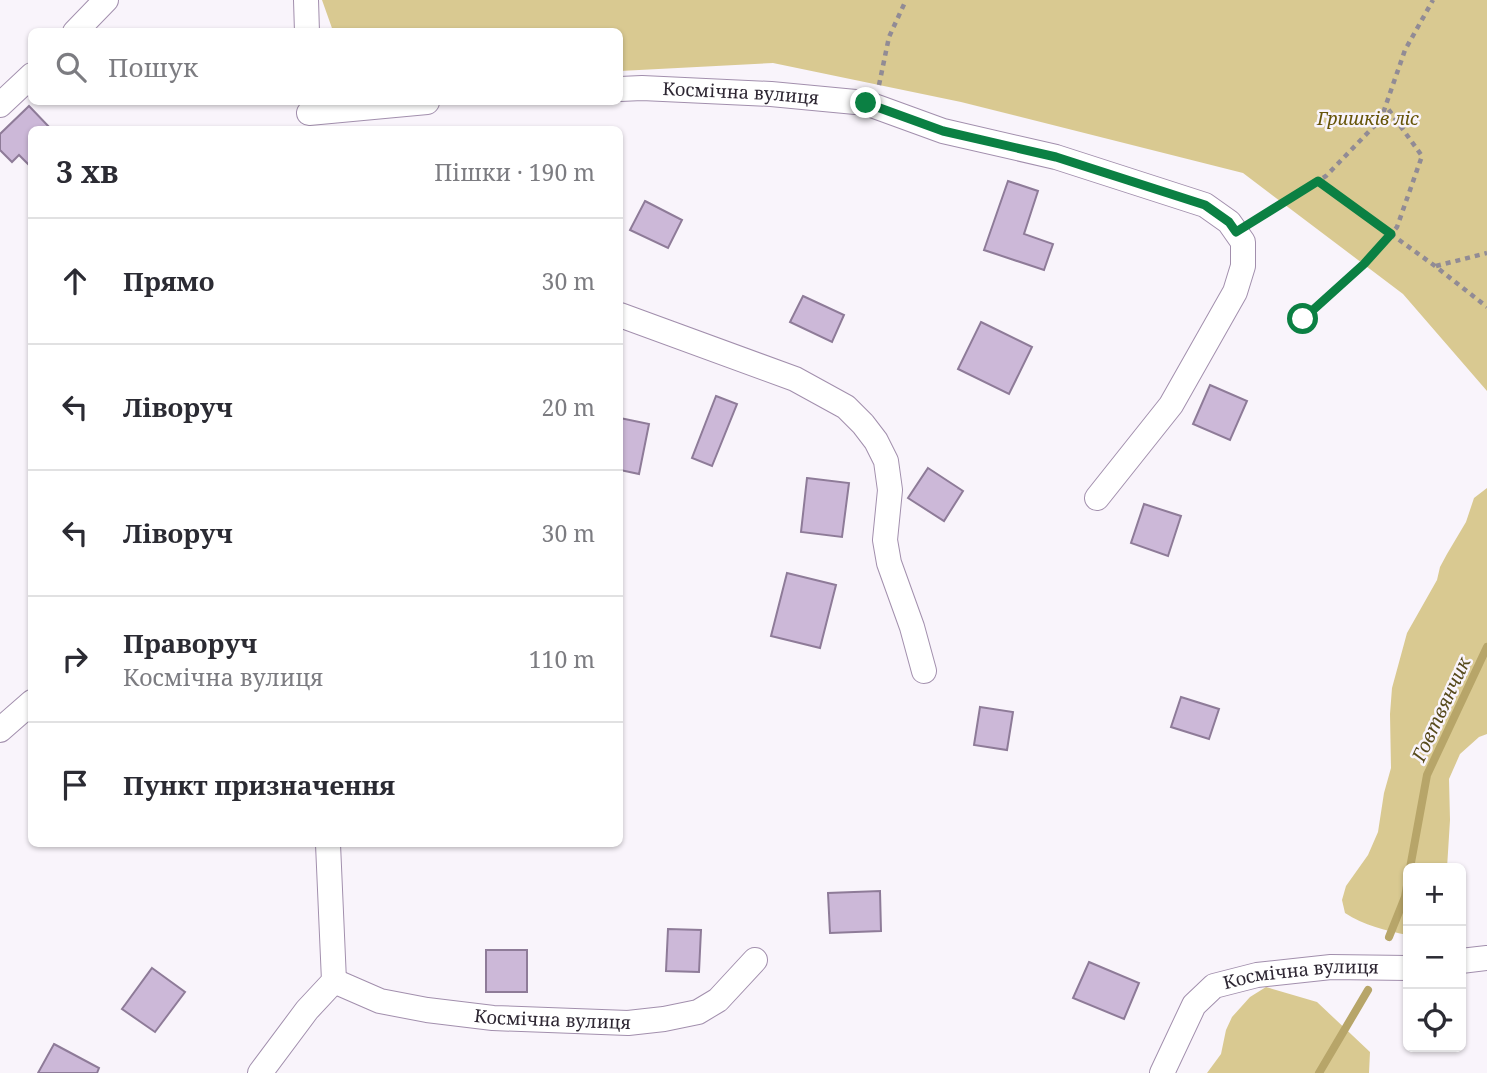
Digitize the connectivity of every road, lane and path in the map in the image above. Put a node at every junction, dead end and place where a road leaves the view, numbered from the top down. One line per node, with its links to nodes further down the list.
1 (106, 0): 5 (street)
2 (306, 0): 6 (street)
3 (906, 0): 11 (path)
4 (1433, 0): 12 (path)
5 (79, 28)
6 (307, 28)
7 (28, 79): 10 (street)
8 (623, 89): 11 (street, Космічна вулиця)
9 (400, 105): 13 (street)
10 (0, 106)
11 (875, 106): 15 (street, Космічна вулиця)
12 (1386, 106): 14 (path); 16 (path)
13 (309, 115)
14 (1318, 181): 15 (path); 16 (path)
15 (1236, 232): 22 (street)
16 (1391, 234): 18 (path); 21 (path)
17 (1487, 253): 18 (path)
18 (1435, 266): 19 (path)
19 (1487, 307)
20 (623, 316): 23 (street)
21 (1303, 319)
22 (1097, 498)
23 (924, 671)
24 (28, 706): 25 (street)
25 (0, 730)
26 (328, 847): 31 (street)
27 (1487, 958): 29 (street)
28 (755, 960): 31 (street, Космічна вулиця)
29 (1466, 960)
30 (1403, 968): 33 (street, Космічна вулиця)
31 (334, 981): 32 (street)
32 (260, 1073)
33 (1162, 1073)

